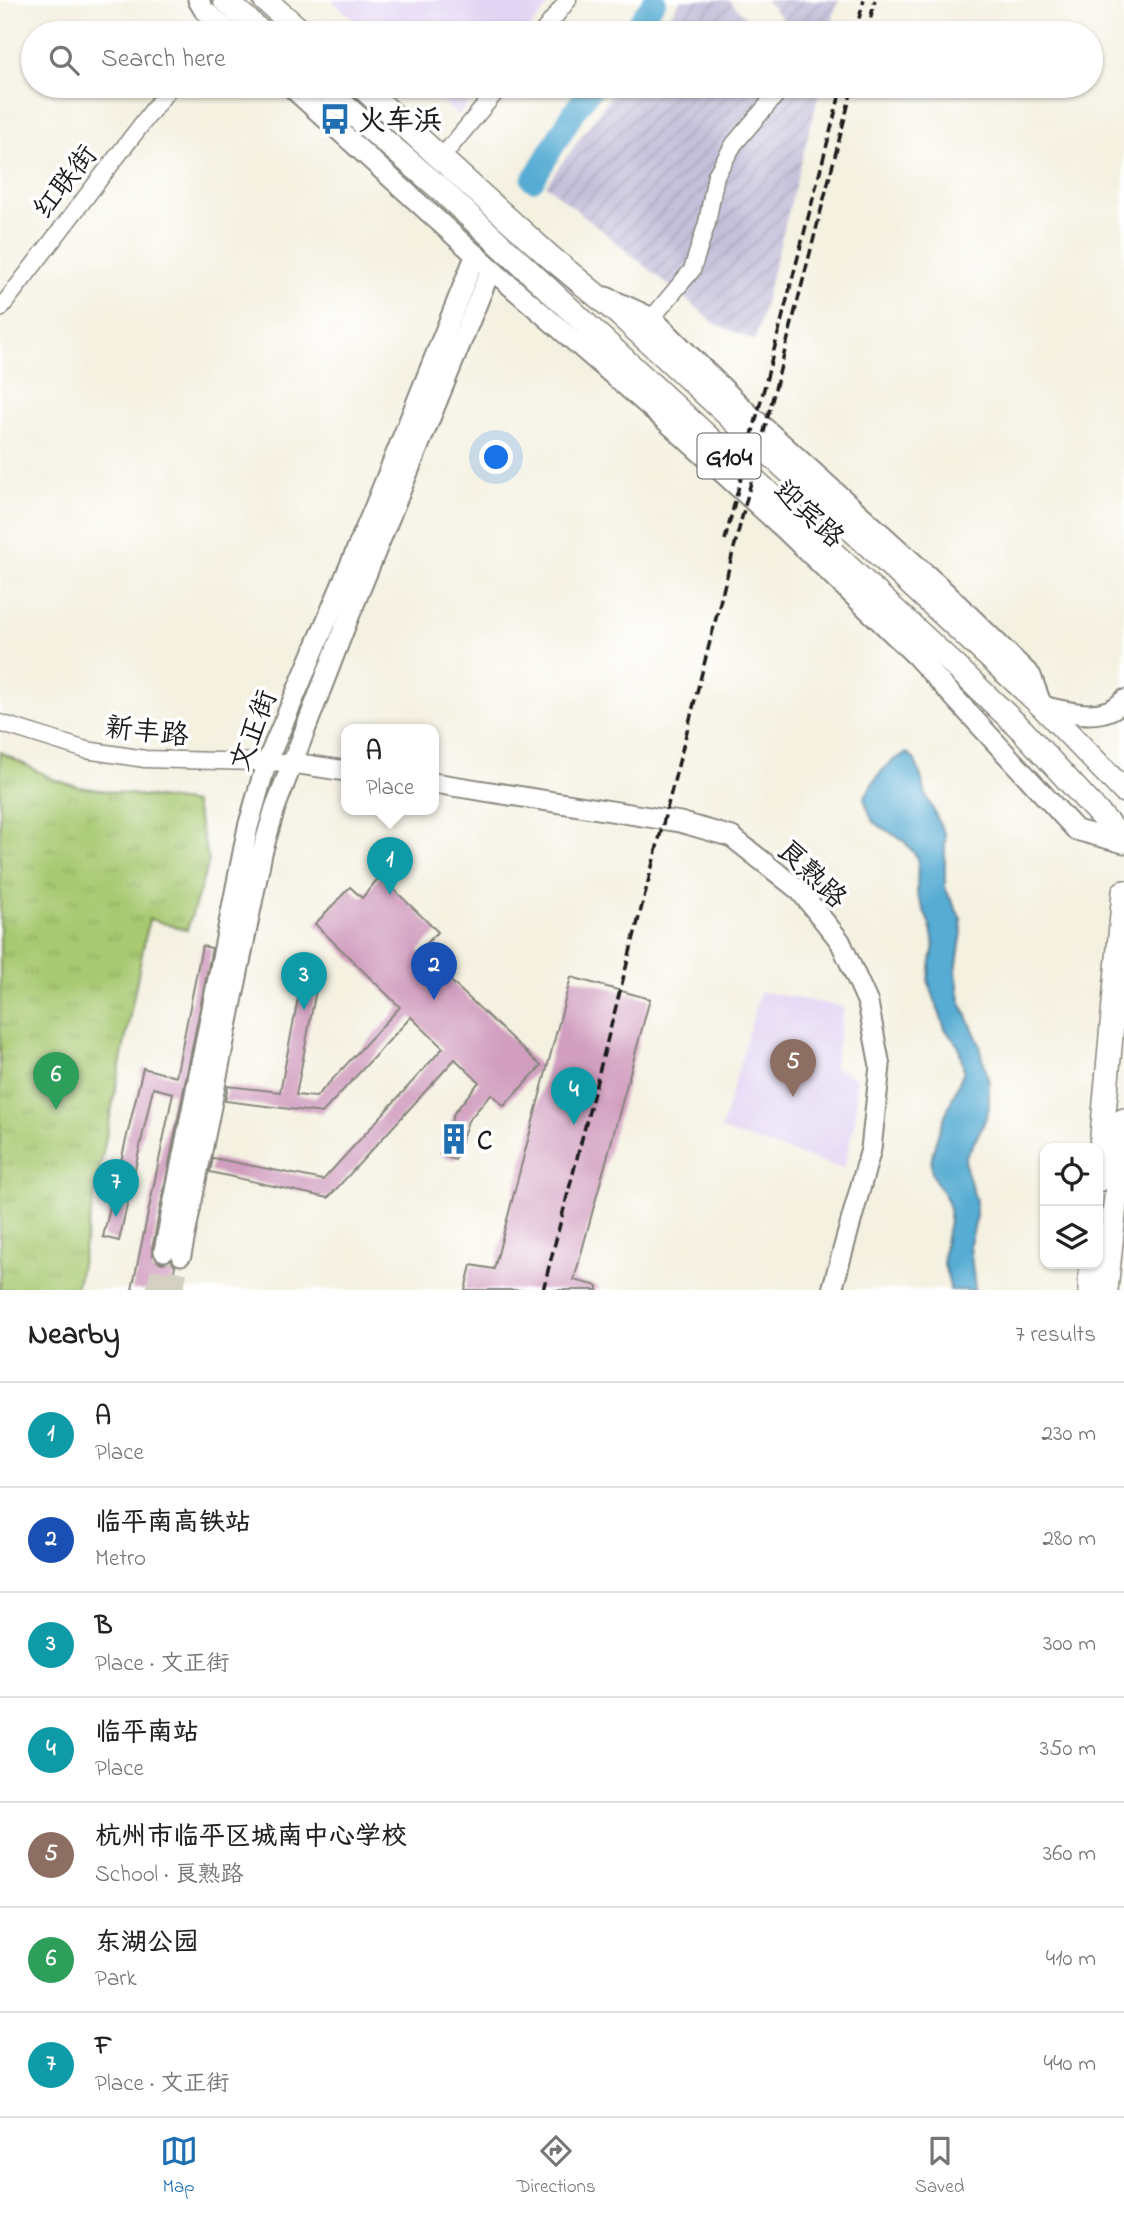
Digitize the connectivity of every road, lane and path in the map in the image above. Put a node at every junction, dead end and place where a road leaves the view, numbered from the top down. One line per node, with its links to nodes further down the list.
1 (198, 0): 5 (main road)
2 (225, 0): 6 (highway)
3 (265, 0): 7 (highway)
4 (568, 0): 8 (street)
5 (213, 21)
6 (249, 21)
7 (289, 21)
8 (551, 21)
9 (162, 98): 19 (street, 红联街)
10 (303, 98): 16 (main road, 迎宾路)
11 (335, 98): 29 (highway, 迎宾路 / G104)
12 (374, 98): 15 (highway, 迎宾路 / G104)
13 (491, 98): 15 (street)
14 (773, 98): 20 (street)
15 (441, 158): 18 (highway, 迎宾路 / G104)
16 (476, 254): 17 (main road, 迎宾路); 25 (main road, 文正街)
17 (491, 268): 24 (main road, 文正街); 29 (main road, 迎宾路)
18 (589, 289): 20 (main road, 迎宾路); 22 (highway, 迎宾路 / G104)
19 (0, 309)
20 (652, 318): 22 (main road, 迎宾路)
21 (1124, 700): 22 (main road)
22 (1042, 706): 28 (highway, 迎宾路 / G104)
23 (0, 723): 25 (street, 新丰路)
24 (293, 763): 25 (street, 新丰路); 25 (main road, 文正街); 26 (main road)
25 (266, 764)
26 (341, 770)
27 (439, 784): 35 (main road, 良熟路)
28 (1124, 791)
29 (1124, 842)
30 (1124, 892): 33 (highway)
31 (1124, 1016): 37 (main road)
32 (1124, 1120): 38 (highway)
33 (1101, 1143)
34 (1091, 1269): 36 (highway)
35 (832, 1290)
36 (1090, 1290)
37 (1095, 1290)
38 (1106, 1290)

